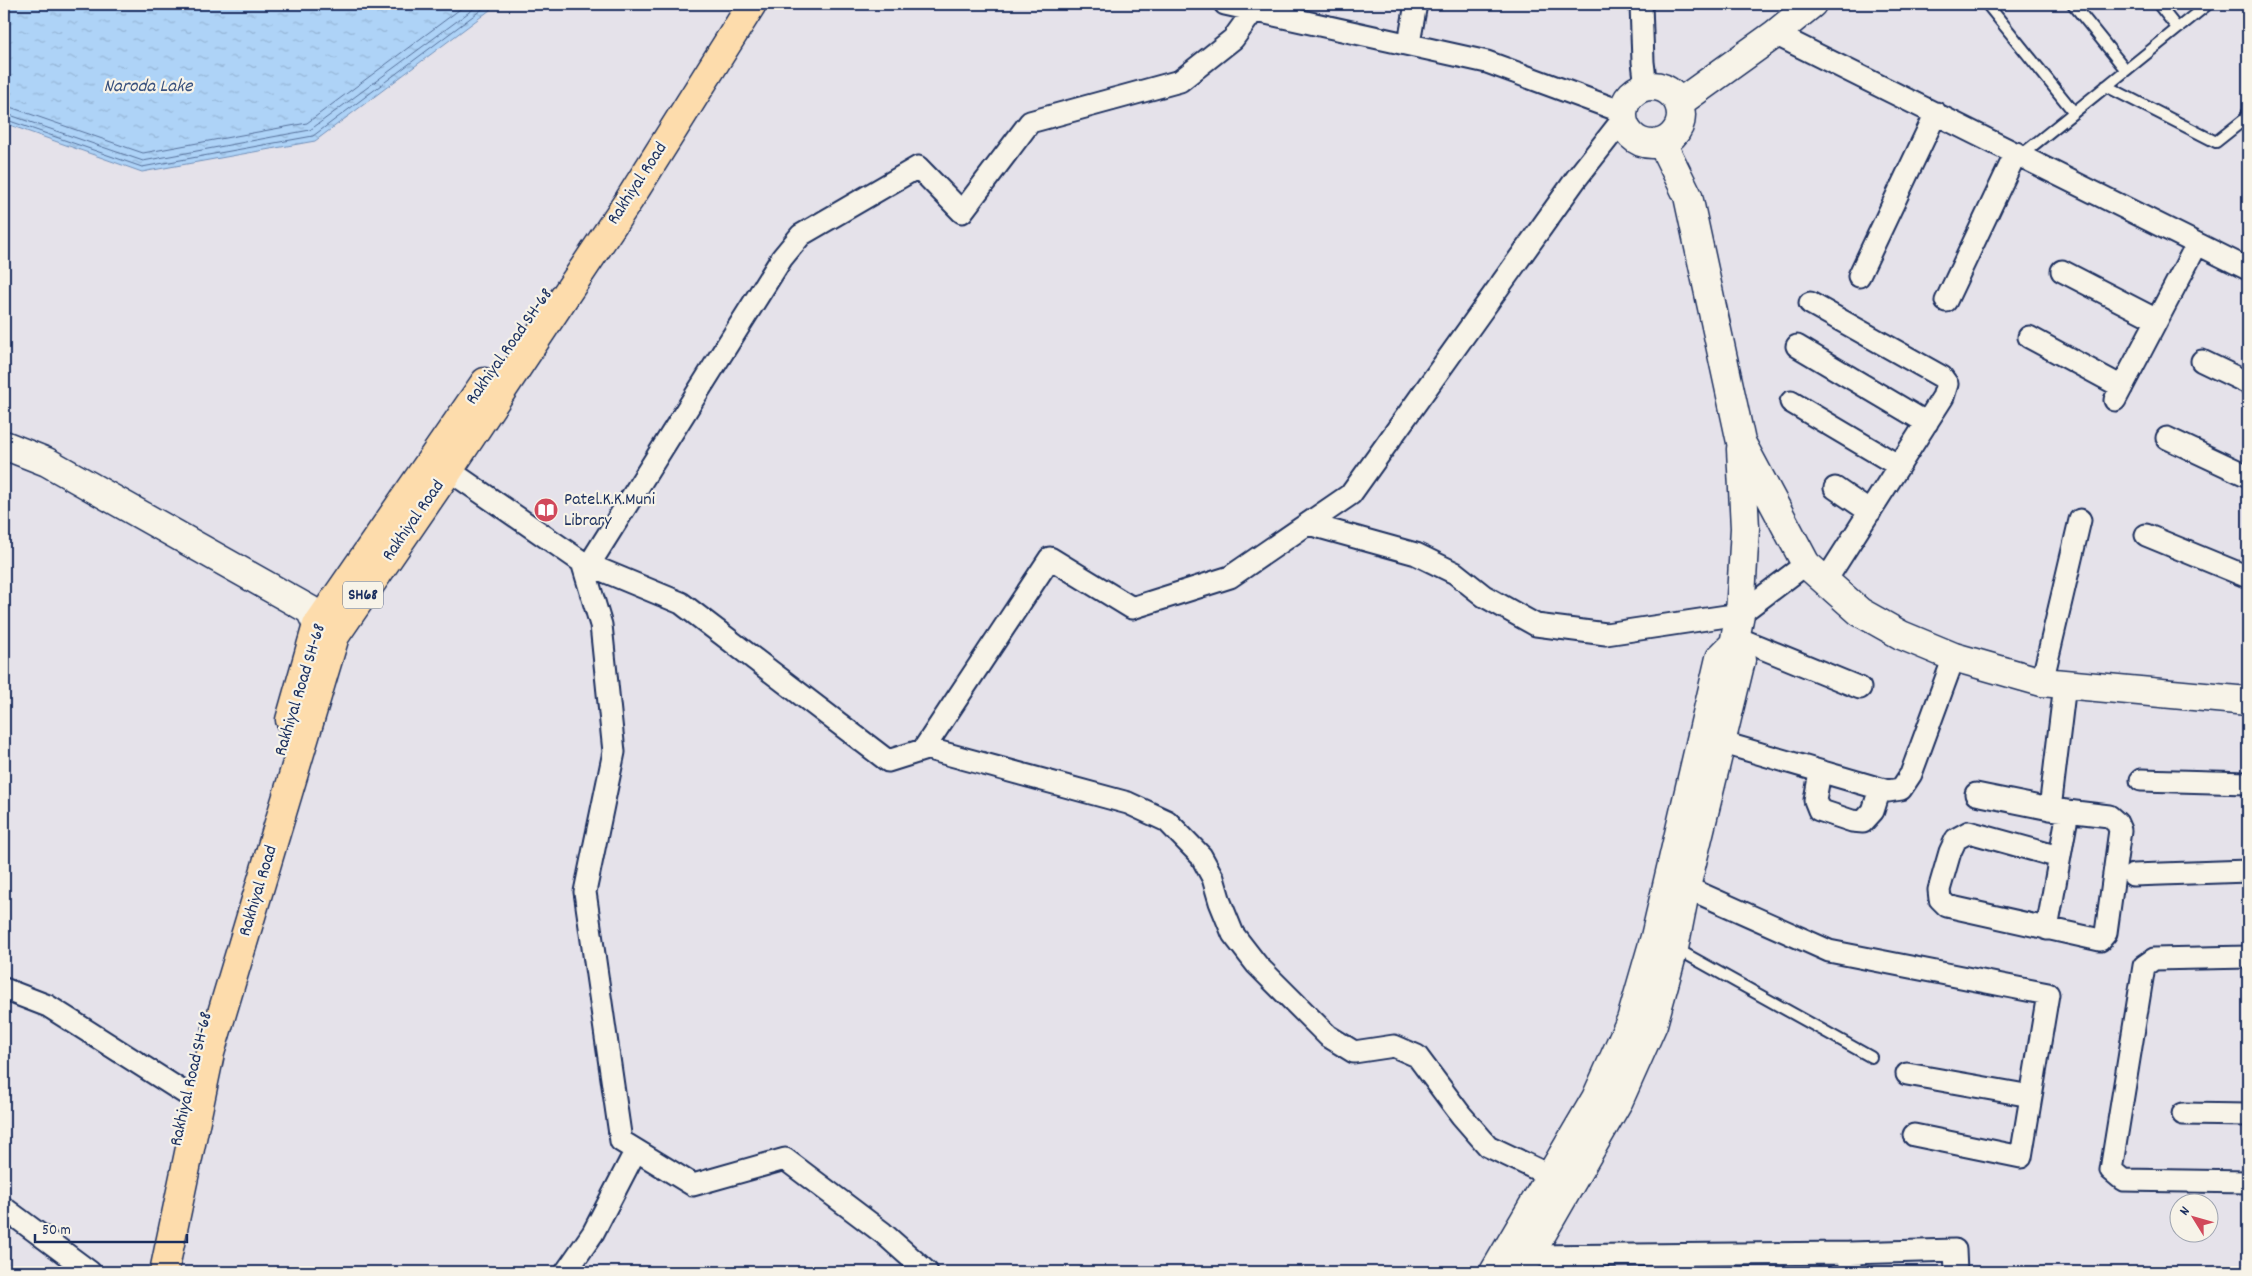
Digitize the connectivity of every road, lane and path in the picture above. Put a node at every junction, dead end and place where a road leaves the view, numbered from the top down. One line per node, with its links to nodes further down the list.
1 (731, 4): 42 (main road, Rakhiyal Road SH-68 / SH68)
2 (752, 4): 42 (main road, Rakhiyal Road / SH68)
3 (1224, 4): 11 (street)
4 (1416, 4): 14 (street)
5 (1641, 4): 16 (street)
6 (1810, 4): 13 (street)
7 (1987, 4): 19 (lane)
8 (2073, 4): 15 (lane)
9 (2158, 4): 12 (lane)
10 (2208, 4): 12 (lane)
11 (1254, 10): 14 (street); 50 (street)
12 (2177, 28): 15 (lane)
13 (1776, 34): 18 (street); 21 (street)
14 (1409, 43): 22 (street)
15 (2126, 70): 17 (lane)
16 (1646, 86): 18 (street); 22 (street)
17 (2106, 86): 19 (lane); 20 (lane)
18 (1679, 103): 23 (street)
19 (2073, 111): 24 (lane)
20 (2248, 112)
21 (1936, 113): 24 (street); 28 (street)
22 (1623, 116): 23 (street); 48 (street)
23 (1662, 143): 39 (street)
24 (2018, 154): 25 (street); 29 (street)
25 (2197, 244): 26 (street); 31 (street)
26 (2248, 269)
27 (2062, 271): 31 (street)
28 (1859, 276)
29 (1946, 301)
30 (1810, 303): 37 (street)
31 (2157, 320): 32 (street)
32 (2028, 337)
33 (1797, 346): 37 (street)
34 (2202, 361): 35 (street)
35 (2248, 384)
36 (1791, 402): 43 (street)
37 (1926, 423): 43 (street)
38 (2167, 438): 44 (street)
39 (1741, 442): 51 (street); 54 (street)
40 (4, 445): 53 (street)
41 (4, 462): 53 (street)
42 (441, 464): 50 (street); 53 (main road, Rakhiyal Road / SH68)
43 (1899, 466): 46 (street)
44 (2248, 476)
45 (1835, 488): 46 (street)
46 (1870, 512): 51 (street)
47 (2080, 520): 56 (street)
48 (1308, 524): 54 (street); 60 (street)
49 (2146, 535): 52 (street)
50 (586, 564): 60 (street); 82 (street)
51 (1816, 572): 54 (street); 55 (street)
52 (2248, 577)
53 (326, 630): 77 (main road, Rakhiyal Road / SH68)
54 (1736, 632): 57 (street); 59 (street); 70 (street)
55 (1954, 657): 56 (street); 64 (street)
56 (2053, 683): 58 (street); 66 (street)
57 (1860, 688)
58 (2248, 701)
59 (1720, 742): 61 (street); 70 (street)
60 (924, 748): 83 (street)
61 (1820, 772): 64 (street); 64 (street)
62 (2141, 780): 63 (street)
63 (2248, 783)
64 (1880, 789)
65 (1976, 794): 66 (street)
66 (2059, 810): 67 (street); 71 (street)
67 (2060, 857): 71 (street); 71 (street)
68 (2248, 872): 69 (street)
69 (2133, 874)
70 (1676, 883): 72 (street); 78 (street); 83 (street)
71 (2048, 929)
72 (1674, 948): 75 (lane); 83 (street)
73 (2248, 956): 84 (street)
74 (4, 989): 77 (street)
75 (1871, 1057)
76 (1907, 1074): 78 (street)
77 (195, 1096): 89 (main road, Rakhiyal Road SH-68 / SH68); 90 (main road, Rakhiyal Road / SH68)
78 (2031, 1096): 81 (street)
79 (2183, 1114): 80 (street)
80 (2248, 1115)
81 (1914, 1135)
82 (636, 1150): 91 (street); 92 (street)
83 (1561, 1180): 87 (street); 93 (street)
84 (2248, 1182)
85 (4, 1208): 88 (street)
86 (1850, 1263): 87 (street); 94 (street)
87 (1525, 1264)
88 (90, 1272)
89 (148, 1272)
90 (164, 1272)
91 (566, 1272)
92 (927, 1272)
93 (1494, 1272)
94 (1956, 1272)

